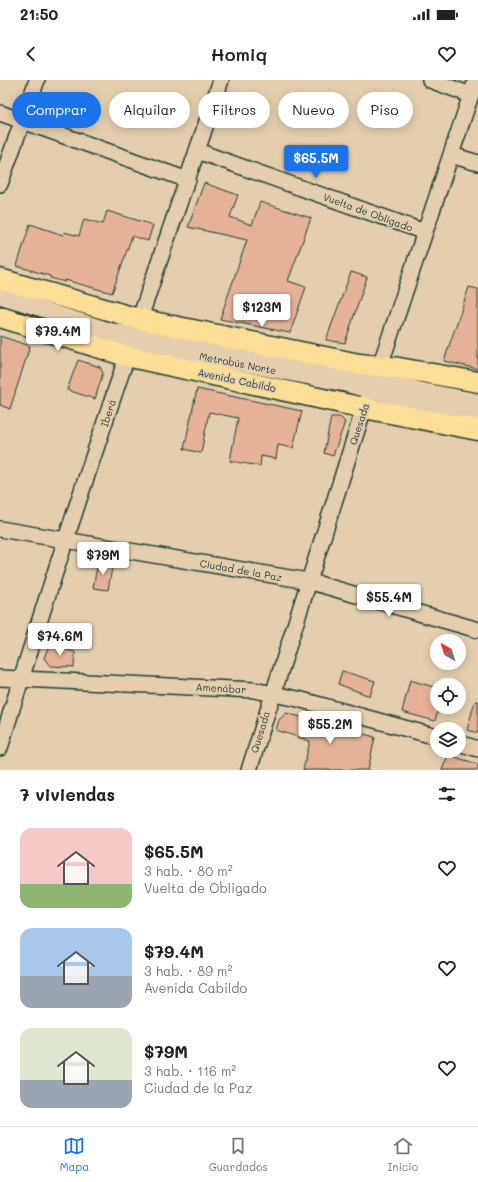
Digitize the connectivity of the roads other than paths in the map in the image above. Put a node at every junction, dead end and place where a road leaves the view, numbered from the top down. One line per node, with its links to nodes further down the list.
1 (37, 80): 5 (street)
2 (222, 80): 11 (street, Iberá)
3 (430, 80): 6 (street)
4 (476, 80): 6 (street, Quesada)
5 (33, 92)
6 (471, 95): 12 (street, Quesada)
7 (0, 113): 8 (street)
8 (12, 117)
9 (20, 128): 15 (street)
10 (43, 128): 14 (street)
11 (197, 151): 14 (street, Iberá); 16 (street, Vuelta de Obligado)
12 (451, 155): 13 (street); 16 (street, Quesada)
13 (478, 163)
14 (188, 180): 21 (street, Iberá)
15 (0, 184)
16 (425, 232): 23 (street, Quesada)
17 (0, 279): 21 (main road, Avenida Cabildo)
18 (0, 296): 21 (street)
19 (0, 307): 21 (street)
20 (0, 317): 21 (main road, Avenida Cabildo)
21 (133, 338): 23 (main road, Avenida Cabildo); 23 (main road, Avenida Cabildo); 28 (street, Iberá)
22 (478, 382): 23 (main road, Avenida Cabildo)
23 (372, 386): 24 (street); 25 (street); 26 (main road, Avenida Cabildo); 29 (street, Quesada)
24 (478, 401)
25 (478, 414)
26 (478, 430)
27 (0, 529): 28 (street, Ciudad de la Paz)
28 (66, 540): 29 (street, Ciudad de la Paz); 32 (street, Iberá)
29 (308, 581): 30 (street, Ciudad de la Paz); 33 (street, Quesada)
30 (478, 630)
31 (0, 678): 32 (street, Amenábar)
32 (21, 678): 33 (street, Amenábar); 36 (street, Iberá)
33 (272, 693): 34 (street, Amenábar); 38 (street, Quesada)
34 (430, 735)
35 (466, 745): 37 (street)
36 (0, 748)
37 (478, 749)
38 (249, 770)

